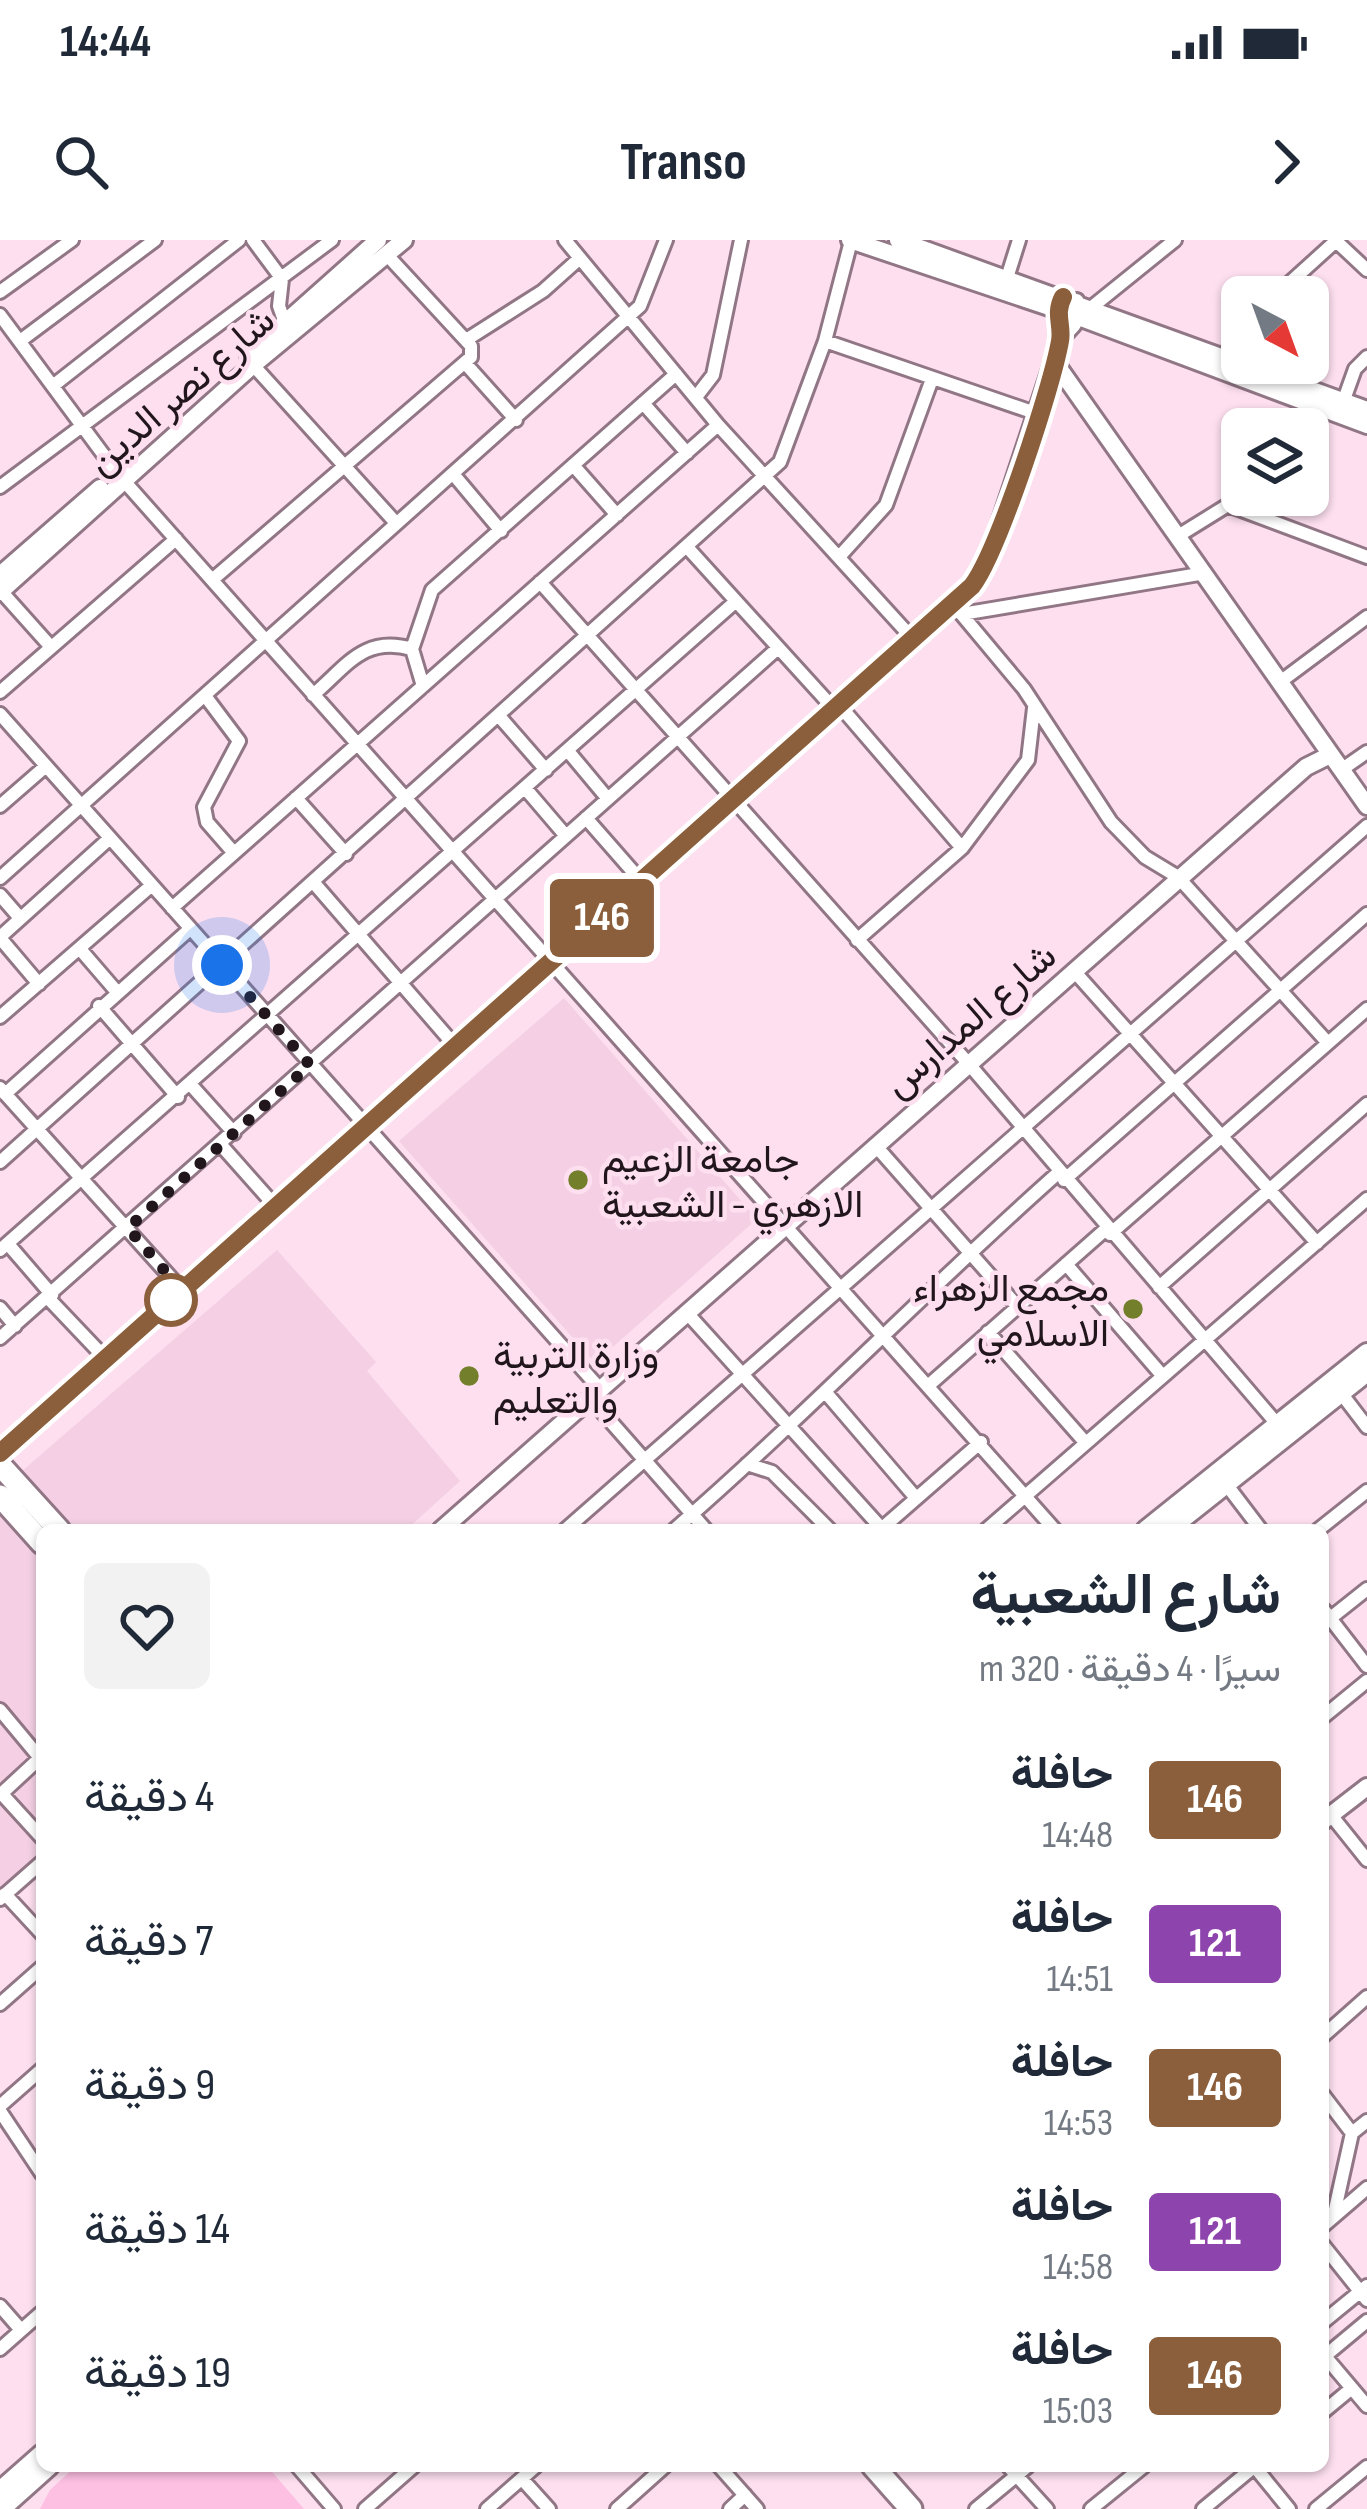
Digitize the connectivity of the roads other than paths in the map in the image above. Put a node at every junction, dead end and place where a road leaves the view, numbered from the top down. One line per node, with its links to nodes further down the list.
1 (72, 240): 22 (street)
2 (155, 240): 28 (street)
3 (239, 240): 38 (street)
4 (253, 240): 21 (street)
5 (404, 240): 15 (street, شارع نصر الدين)
6 (565, 240): 16 (street)
7 (666, 240): 25 (street)
8 (741, 240): 39 (street)
9 (850, 240): 23 (street); 29 (street)
10 (898, 240): 20 (street)
11 (1019, 240): 20 (street)
12 (1175, 240): 23 (street)
13 (1336, 240): 17 (street); 19 (street)
14 (329, 242): 18 (street); 21 (street)
15 (383, 248): 18 (street, شارع نصر الدين); 27 (street)
16 (580, 258): 25 (street); 27 (street)
17 (1367, 270)
18 (355, 272): 26 (street, شارع نصر الدين); 34 (street, شارع نصر الدين)
19 (1297, 276)
20 (1007, 278): 23 (street)
21 (282, 279): 26 (street); 45 (street)
22 (0, 292)
23 (1073, 306): 30 (street); 32 (street); 41 (street)
24 (0, 315): 28 (street)
25 (629, 316): 35 (street); 44 (street)
26 (285, 323): 52 (street, شارع نصر الدين)
27 (466, 340): 33 (street)
28 (20, 341): 38 (street)
29 (825, 341): 36 (street); 53 (street)
30 (1221, 355)
31 (1367, 357): 41 (street)
32 (1054, 361): 43 (street); 58 (street)
33 (465, 363): 44 (street); 49 (street)
34 (253, 365): 49 (street); 52 (street, شارع نصر الدين)
35 (676, 374): 39 (street); 40 (street)
36 (932, 379): 43 (street); 61 (street)
37 (1287, 384): 41 (street)
38 (55, 385): 45 (street)
39 (696, 398): 46 (street)
40 (644, 403): 48 (street); 50 (street)
41 (1341, 408): 42 (street); 47 (street)
42 (1367, 410)
43 (1038, 414): 69 (street)
44 (516, 419): 51 (street)
45 (85, 425): 52 (street); 54 (street)
46 (718, 425): 48 (street); 53 (street)
47 (1367, 425)
48 (687, 453): 55 (street)
49 (344, 463): 56 (street); 65 (street)
50 (573, 465): 55 (street); 57 (street)
51 (454, 475): 56 (street); 57 (street)
52 (121, 477): 59 (street); 64 (street, شارع نصر الدين); 67 (street, شارع نصر الدين)
53 (766, 477): 60 (street); 61 (street)
54 (0, 487)
55 (617, 514): 66 (street)
56 (396, 524): 73 (street)
57 (501, 531): 76 (street)
58 (1178, 536): 62 (street); 63 (street)
59 (176, 539): 65 (street); 74 (street)
60 (687, 547): 68 (street); 71 (street)
61 (838, 557): 72 (street)
62 (1367, 557)
63 (1204, 573): 69 (street); 77 (street)
64 (0, 575)
65 (212, 580): 73 (street)
66 (540, 582): 71 (street); 78 (street)
67 (1, 591): 74 (street)
68 (735, 602): 75 (street); 79 (street)
69 (958, 609): 72 (street); 83 (street)
70 (1367, 617): 77 (street)
71 (587, 637): 79 (street); 86 (street)
72 (913, 639): 84 (street)
73 (267, 643): 81 (street); 82 (street)
74 (51, 647): 80 (street)
75 (778, 648): 84 (street); 88 (street)
76 (412, 649): 78 (street); 81 (street)
77 (1280, 682): 92 (street)
78 (423, 686): 89 (street)
79 (636, 690): 88 (street); 90 (street)
80 (0, 692)
81 (313, 695): 89 (street)
82 (206, 697): 102 (street); 108 (street)
83 (1034, 707): 107 (street); 111 (street)
84 (837, 708): 99 (street); 107 (street)
85 (0, 714): 87 (street)
86 (500, 716): 94 (street); 98 (street)
87 (5, 730): 93 (street)
88 (678, 737): 97 (street); 99 (street)
89 (356, 745): 96 (street); 98 (street)
90 (568, 751): 94 (street); 97 (street)
91 (1367, 752): 92 (street)
92 (1335, 762): 101 (street); 111 (street, شارع المدارس)
93 (46, 766): 100 (street); 102 (street)
94 (546, 770): 95 (street)
95 (525, 788): 105 (street); 109 (street)
96 (296, 798): 108 (street); 110 (street)
97 (608, 799): 103 (street)
98 (405, 800): 109 (street); 110 (street)
99 (734, 800): 113 (street); 124 (street)
100 (0, 806)
101 (1367, 806)
102 (82, 807): 106 (street); 112 (street)
103 (586, 818): 105 (street); 113 (street)
104 (1367, 826): 125 (street)
105 (566, 836): 117 (street)
106 (110, 838): 115 (street); 120 (street)
107 (962, 848): 124 (street)
108 (234, 853): 118 (street)
109 (452, 853): 117 (street); 122 (street)
110 (346, 854): 114 (street)
111 (1178, 877): 125 (street); 129 (street, شارع المدارس)
112 (0, 878)
113 (642, 882): 127 (street)
114 (314, 883): 122 (street); 128 (street)
115 (152, 885): 118 (street); 126 (street)
116 (0, 895): 120 (street)
117 (493, 901): 127 (street); 130 (street)
118 (172, 908): 121 (street)
119 (1367, 914): 132 (street)
120 (20, 918): 123 (street)
121 (190, 929): 128 (street); 133 (street)
122 (361, 935): 130 (street); 136 (street)
123 (0, 938): 131 (street)
124 (857, 940): 142 (street)
125 (1234, 941): 132 (street); 138 (street)
126 (80, 949): 131 (street); 133 (street)
127 (549, 964): 141 (street); 163 (street)
128 (222, 965): 136 (street); 140 (street)
129 (1074, 971): 138 (street); 142 (street, شارع المدارس)
130 (402, 982): 141 (street); 143 (street)
131 (39, 984): 137 (street)
132 (1279, 990): 139 (street); 144 (street)
133 (117, 992): 134 (street)
134 (99, 1006): 140 (street); 146 (street)
135 (1367, 1009): 139 (street)
136 (268, 1017): 143 (street); 145 (street)
137 (0, 1018)
138 (1129, 1034): 144 (street); 150 (street)
139 (1328, 1043): 153 (street)
140 (133, 1045): 147 (street); 151 (street)
141 (456, 1047): 149 (street)
142 (968, 1063): 150 (street); 155 (street, شارع المدارس)
143 (310, 1065): 149 (street); 152 (street)
144 (1174, 1083): 153 (street); 157 (street)
145 (191, 1085): 147 (street); 152 (street)
146 (3, 1091): 151 (street)
147 (178, 1097): 158 (street)
148 (1367, 1104): 159 (street)
149 (366, 1127): 162 (street); 188 (street)
150 (1020, 1127): 157 (street); 161 (street)
151 (38, 1130): 156 (street); 158 (street)
152 (234, 1133): 154 (street)
153 (1221, 1138): 159 (street); 165 (street)
154 (221, 1145): 162 (street); 164 (street)
155 (875, 1145): 161 (street); 163 (street, شارع المدارس)
156 (0, 1162)
157 (1061, 1177): 165 (street); 168 (street)
158 (82, 1180): 164 (street); 167 (street)
159 (1269, 1190): 166 (street); 171 (street)
160 (1367, 1199): 166 (street)
161 (930, 1206): 168 (street); 170 (street)
162 (276, 1207): 172 (street)
163 (784, 1225): 170 (street); 176 (street, شارع المدارس)
164 (128, 1228): 172 (street); 173 (street)
165 (1108, 1232): 169 (street); 171 (street)
166 (1317, 1243): 181 (street)
167 (4, 1247): 173 (street)
168 (970, 1251): 174 (street); 179 (street)
169 (1066, 1264): 174 (street); 186 (street)
170 (838, 1286): 179 (street); 184 (street)
171 (1160, 1287): 181 (street)
172 (182, 1291): 183 (street)
173 (52, 1295): 177 (street); 183 (street)
174 (1018, 1306): 178 (street)
175 (0, 1308): 177 (street)
176 (688, 1314): 184 (street); 188 (street, شارع المدارس)
177 (15, 1326): 180 (street)
178 (988, 1332): 187 (street); 194 (street)
179 (885, 1335): 187 (street); 190 (street)
180 (0, 1338)
181 (1204, 1338): 186 (street); 191 (street)
182 (1367, 1354): 191 (main road)
183 (106, 1359): 196 (street)
184 (743, 1372): 192 (street); 197 (street)
185 (1367, 1372): 189 (main road)
186 (1161, 1374): 194 (street)
187 (929, 1385): 195 (street)
188 (595, 1393): 197 (street); 207 (street, شارع المدارس)
189 (1341, 1393): 193 (street); 200 (main road)
190 (827, 1394): 192 (street); 204 (street)
191 (1278, 1425): 216 (main road)
192 (790, 1427): 199 (street); 212 (street)
193 (1367, 1427)
194 (1084, 1441): 203 (street)
195 (981, 1442): 203 (street); 204 (street)
196 (0, 1453)
197 (647, 1460): 205 (street); 208 (street)
198 (0, 1465): 206 (highway)
199 (747, 1465): 205 (street); 211 (street)
200 (1226, 1484): 217 (main road); 218 (street)
201 (1367, 1491): 219 (street)
202 (0, 1496): 220 (highway)
203 (1026, 1496): 214 (street); 215 (street)
204 (916, 1498): 213 (street)
205 (692, 1514): 209 (street); 210 (street)
206 (54, 1524)
207 (449, 1524)
208 (572, 1524)
209 (681, 1524)
210 (701, 1524)
211 (824, 1524)
212 (877, 1524)
213 (887, 1524)
214 (993, 1524)
215 (1050, 1524)
216 (1154, 1524)
217 (1176, 1524)
218 (1256, 1524)
219 (1326, 1524)
220 (36, 1536)
221 (1367, 1589): 222 (street)
222 (1329, 1614)
223 (1329, 1622): 224 (street)
224 (1367, 1666)
225 (1367, 1681): 227 (street)
226 (0, 1710): 228 (street)
227 (1329, 1712)
228 (36, 1753)
229 (36, 1762): 231 (street)
230 (1367, 1786): 232 (street)
231 (1, 1794): 234 (street)
232 (1329, 1816)
233 (1329, 1820): 235 (street)
234 (36, 1832)
235 (1367, 1860)
236 (36, 1867): 237 (street)
237 (3, 1896): 238 (street)
238 (36, 1928)
239 (36, 1972): 241 (street)
240 (1367, 1997): 242 (street)
241 (0, 2004)
242 (1329, 2031)
243 (36, 2075): 245 (street)
244 (1329, 2103): 247 (street)
245 (0, 2108): 248 (street)
246 (1367, 2121): 247 (street)
247 (1352, 2134): 250 (street)
248 (36, 2165)
249 (1367, 2188): 250 (street)
250 (1334, 2214): 251 (street)
251 (1329, 2219)
252 (1329, 2252): 253 (street)
253 (1365, 2292): 256 (street)
254 (0, 2306): 258 (street)
255 (36, 2317): 258 (street)
256 (1329, 2318)
257 (1367, 2321): 260 (street)
258 (21, 2330): 259 (street)
259 (0, 2349)
260 (1329, 2351)
261 (1329, 2361): 262 (street)
262 (1352, 2388): 263 (street); 264 (street)
263 (1329, 2406)
264 (1367, 2406)
265 (36, 2459): 281 (main road)
266 (1367, 2467): 298 (street)
267 (42, 2472): 283 (main road)
268 (303, 2472): 284 (street)
269 (407, 2472): 285 (street)
270 (530, 2472): 280 (street)
271 (658, 2472): 288 (street)
272 (724, 2472): 282 (street)
273 (861, 2472): 291 (highway)
274 (878, 2472): 292 (highway)
275 (1011, 2472): 293 (street)
276 (1013, 2472): 294 (street)
277 (1137, 2472): 295 (street)
278 (1247, 2472): 296 (street)
279 (1259, 2472): 297 (street)
280 (522, 2479): 286 (street); 287 (street)
281 (0, 2492)
282 (745, 2495): 289 (street); 290 (street)
283 (1, 2509)
284 (334, 2509)
285 (365, 2509)
286 (487, 2509)
287 (549, 2509)
288 (617, 2509)
289 (730, 2509)
290 (758, 2509)
291 (893, 2509)
292 (910, 2509)
293 (976, 2509)
294 (1047, 2509)
295 (1091, 2509)
296 (1203, 2509)
297 (1289, 2509)
298 (1316, 2509)

